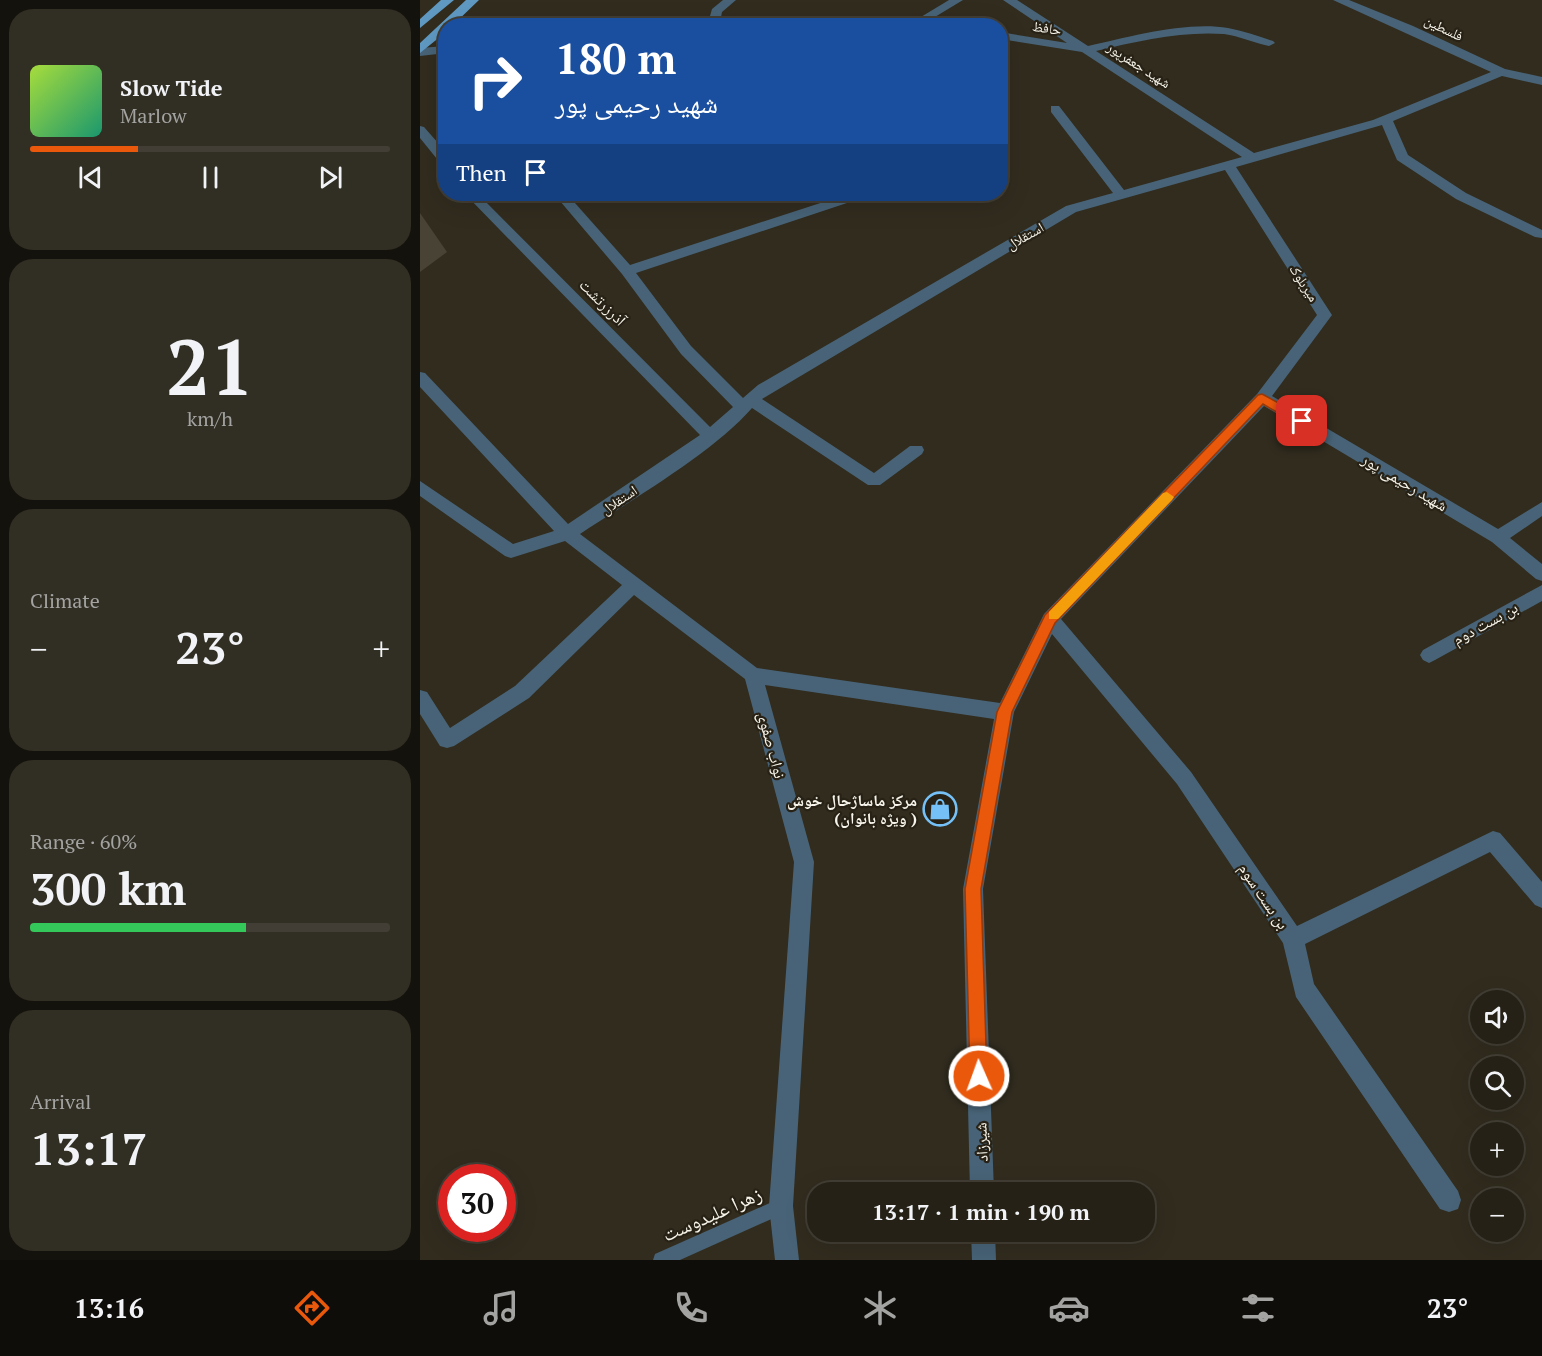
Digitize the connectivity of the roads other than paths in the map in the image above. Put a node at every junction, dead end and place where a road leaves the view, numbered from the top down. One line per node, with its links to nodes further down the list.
1 (447, 0): 11 (main road)
2 (473, 0): 8 (main road)
3 (730, 0): 9 (street)
4 (957, 0): 10 (street)
5 (1009, 0): 7 (street, شهید جعفرپور)
6 (1339, 0): 19 (street, فلسطین)
7 (1023, 9): 12 (street); 18 (street, شهید جعفرپور)
8 (454, 18)
9 (715, 18)
10 (925, 18)
11 (420, 25)
12 (1008, 29)
13 (438, 33): 17 (main road)
14 (1008, 35): 18 (street, حافظ)
15 (1269, 43): 18 (street)
16 (438, 49): 17 (street)
17 (420, 50)
18 (1088, 50): 25 (street, شهید جعفرپور)
19 (1501, 72): 20 (street); 22 (street, استقلال)
20 (1538, 77)
21 (1055, 109): 27 (street)
22 (1386, 119): 25 (street, استقلال); 31 (street)
23 (420, 130): 24 (street)
24 (438, 145)
25 (1251, 157): 26 (street, استقلال)
26 (1228, 164): 27 (street, استقلال); 34 (street, میربلوک)
27 (1121, 195): 35 (street, استقلال)
28 (478, 201): 36 (street, آذرزرتشت)
29 (566, 201): 32 (street)
30 (839, 201): 32 (street)
31 (1540, 234)
32 (627, 271): 35 (street)
33 (420, 377): 40 (street)
34 (1262, 398): 41 (street, شهید رحیمی پور); 45 (street, شیرزاد)
35 (747, 404): 36 (street, استقلال); 37 (street)
36 (710, 435): 40 (street, استقلال)
37 (916, 450)
38 (420, 487): 40 (street, استقلال)
39 (1542, 508): 41 (street)
40 (567, 534): 43 (street)
41 (1498, 537): 42 (street, شهید رحیمی پور)
42 (1542, 574)
43 (634, 584): 47 (street); 48 (street)
44 (1542, 592): 46 (street, بن بست دوم)
45 (1050, 619): 49 (street, شیرزاد); 51 (street, بن بست سوم)
46 (1429, 655)
47 (753, 675): 49 (street); 54 (street, نواب صفوی)
48 (420, 698)
49 (1005, 712): 52 (street, شیرزاد)
50 (1542, 898): 51 (street, بن بست سوم)
51 (1293, 939): 53 (street)
52 (982, 1182)
53 (1449, 1200)
54 (781, 1206): 56 (lane, زهرا علیدوست); 57 (street, نواب صفوی)
55 (983, 1242): 58 (street)
56 (661, 1260)
57 (787, 1260)
58 (984, 1260)

